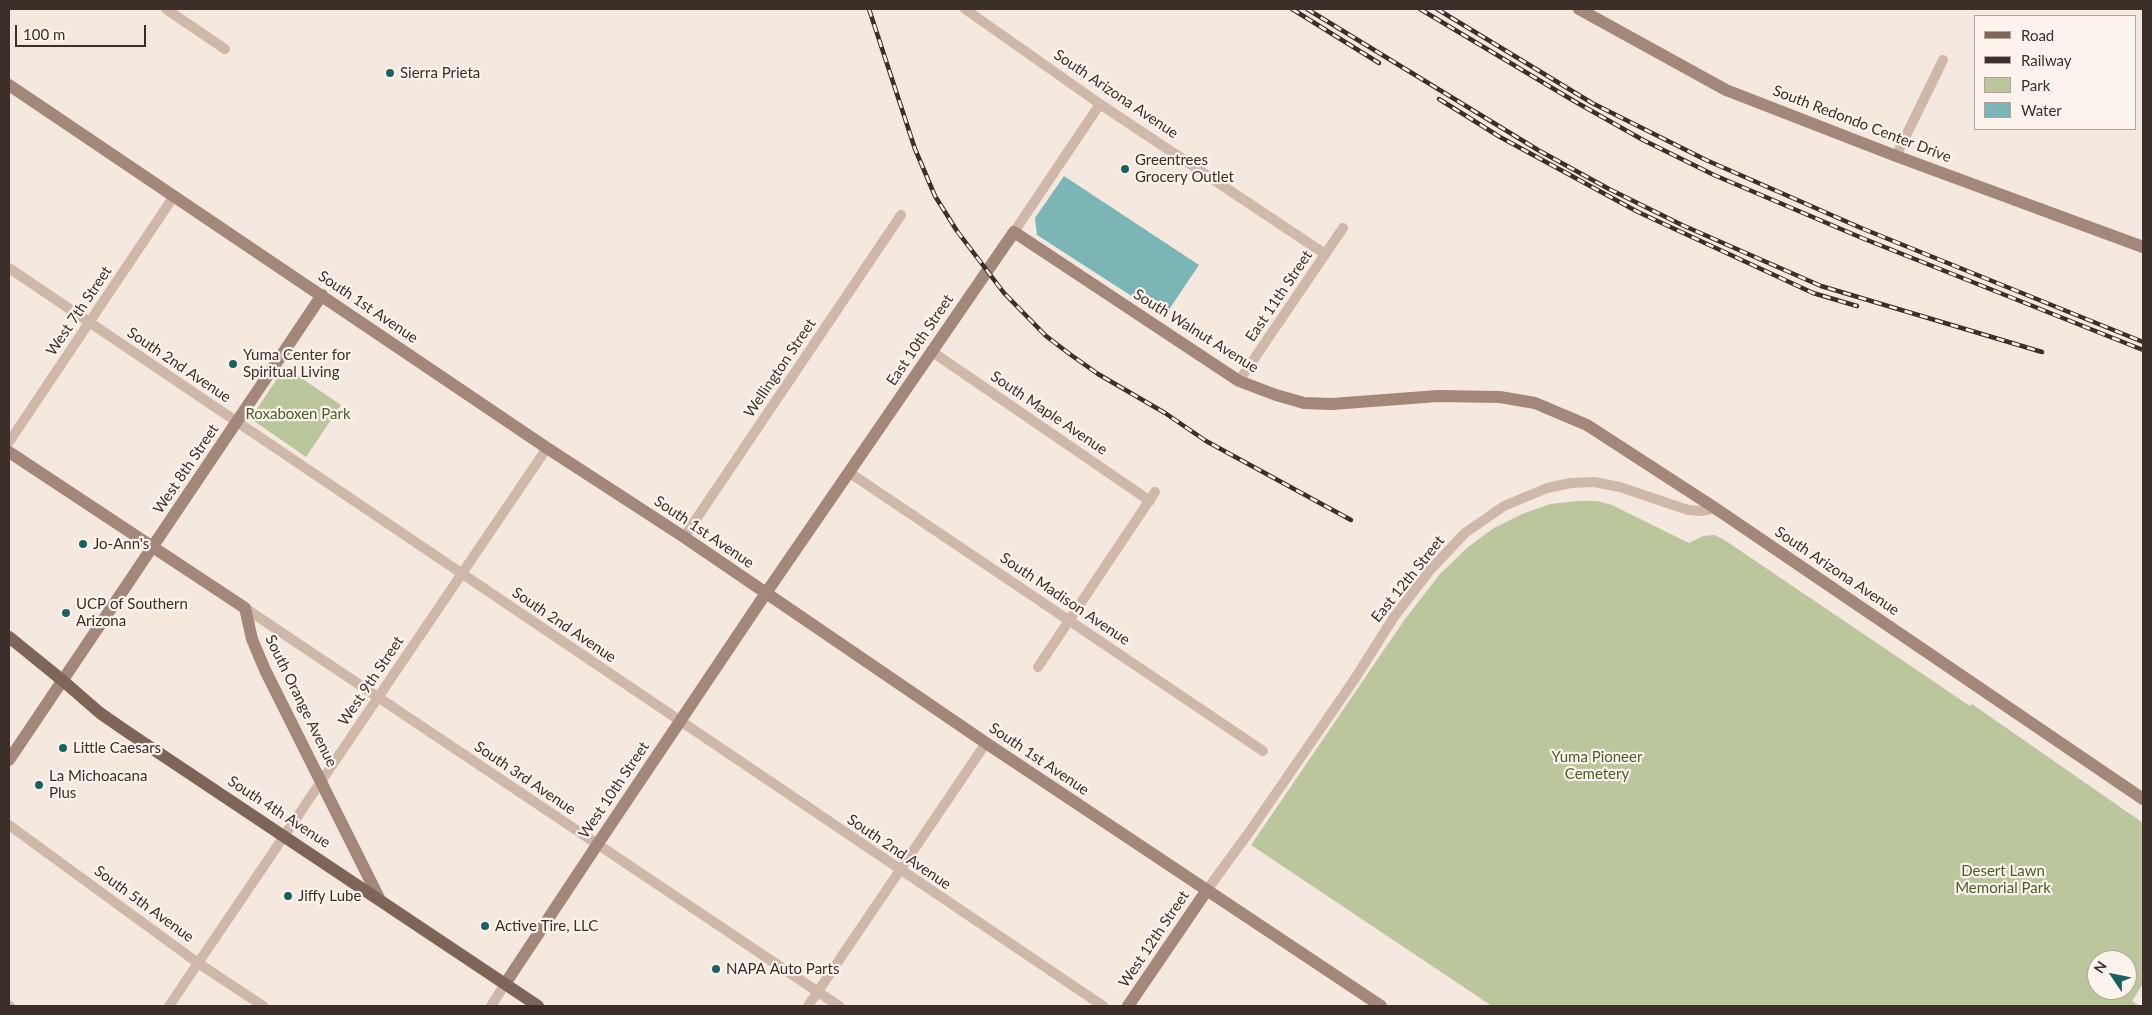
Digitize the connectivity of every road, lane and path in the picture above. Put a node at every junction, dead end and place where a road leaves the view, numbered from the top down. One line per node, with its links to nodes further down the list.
1 (166, 9): 4 (street)
2 (965, 9): 7 (street, South Arizona Avenue)
3 (1579, 9): 8 (street, South Redondo Center Drive)
4 (225, 49)
5 (1943, 60): 8 (street)
6 (9, 85): 9 (street, South 1st Avenue)
7 (1100, 104): 12 (street, East 10th Street); 14 (street, South Arizona Avenue)
8 (1896, 156): 13 (street, South Redondo Center Drive)
9 (174, 196): 16 (street, South 1st Avenue); 17 (street, West 7th Street)
10 (901, 215): 27 (street, Wellington Street)
11 (1342, 228): 14 (street, East 11th Street)
12 (1014, 232): 18 (street, East 10th Street); 19 (street, South Walnut Avenue)
13 (2143, 247)
14 (1325, 254): 19 (street, East 11th Street)
15 (9, 268): 17 (street, South 2nd Avenue)
16 (322, 295): 21 (street, West 8th Street); 23 (street, South 1st Avenue)
17 (90, 322): 21 (street, South 2nd Avenue); 22 (street, West 7th Street)
18 (931, 351): 25 (street, East 10th Street); 32 (street, South Maple Avenue)
19 (1239, 381): 20 (street, South Walnut Avenue)
20 (1500, 397): 26 (street, South Arizona Avenue)
21 (237, 422): 28 (street, West 8th Street); 29 (street, South 2nd Avenue)
22 (9, 442)
23 (547, 448): 27 (street, South 1st Avenue); 29 (street, West 9th Street)
24 (9, 452): 28 (street)
25 (850, 473): 30 (street, East 10th Street); 32 (street, South Madison Avenue)
26 (1715, 508): 42 (street, South Arizona Avenue); 47 (street, East 12th Street)
27 (684, 537): 30 (street, South 1st Avenue)
28 (152, 547): 31 (street); 35 (street, West 8th Street)
29 (462, 574): 36 (street, West 9th Street); 37 (street, South 2nd Avenue)
30 (766, 594): 37 (street, West 10th Street); 38 (street, South 1st Avenue)
31 (245, 608): 36 (street, South 3rd Avenue); 41 (street, South Orange Avenue)
32 (1069, 620): 34 (street); 39 (street, South Madison Avenue)
33 (9, 637): 35 (main road, South 4th Avenue)
34 (1038, 667)
35 (62, 680): 40 (street, West 8th Street); 44 (main road, South 4th Avenue)
36 (378, 696): 41 (street, West 9th Street); 45 (street, South 3rd Avenue)
37 (680, 722): 45 (street, West 10th Street); 46 (street, South 2nd Avenue)
38 (986, 743): 46 (street); 47 (street, South 1st Avenue)
39 (1263, 751)
40 (9, 760)
41 (321, 781): 44 (street, West 9th Street); 48 (street, South Orange Avenue)
42 (2143, 798)
43 (9, 825): 49 (street, South 5th Avenue)
44 (284, 835): 48 (main road, South 4th Avenue); 49 (street, West 9th Street)
45 (596, 845): 50 (street, West 10th Street); 51 (street, South 3rd Avenue)
46 (900, 871): 51 (street); 58 (street, South 2nd Avenue)
47 (1207, 890): 59 (street, West 12th Street); 60 (street, South 1st Avenue)
48 (379, 898): 50 (main road, South 4th Avenue)
49 (198, 963): 52 (street, West 9th Street); 53 (street, South 5th Avenue)
50 (505, 984): 54 (street, West 10th Street); 55 (main road, South 4th Avenue)
51 (817, 992): 56 (street); 57 (street, South 3rd Avenue)
52 (169, 1006)
53 (263, 1006)
54 (490, 1006)
55 (538, 1006)
56 (808, 1006)
57 (839, 1006)
58 (1103, 1006)
59 (1128, 1006)
60 (1381, 1006)

